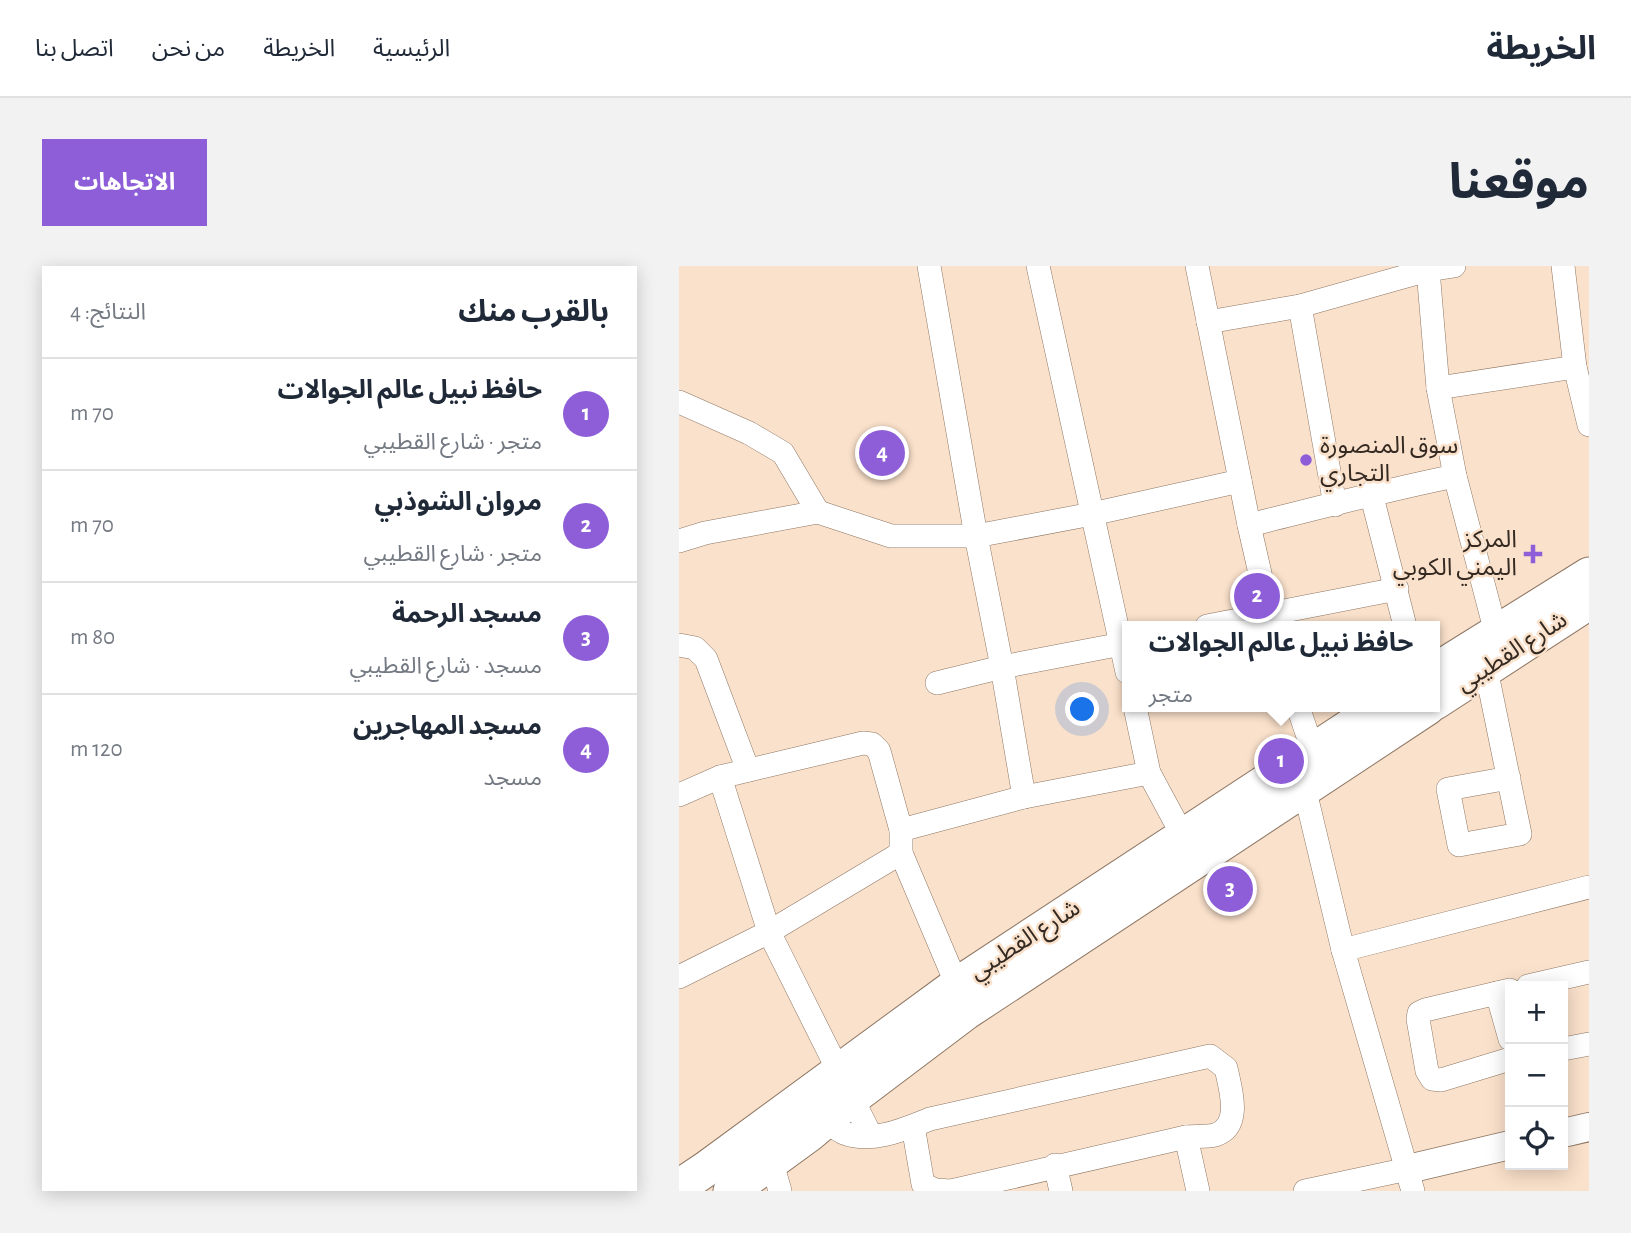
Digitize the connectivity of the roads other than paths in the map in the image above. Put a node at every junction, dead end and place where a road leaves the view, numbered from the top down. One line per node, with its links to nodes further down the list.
1 (929, 266): 20 (street)
2 (1038, 266): 18 (street)
3 (1197, 266): 8 (street)
4 (1454, 266): 6 (street)
5 (1563, 266): 9 (street)
6 (1428, 270): 7 (street); 10 (street)
7 (1300, 306): 8 (street); 16 (street)
8 (1208, 322): 14 (street)
9 (1575, 368): 10 (street); 12 (street)
10 (1438, 388): 13 (street)
11 (679, 402): 17 (street)
12 (1589, 425)
13 (1455, 476): 15 (street); 27 (street)
14 (1240, 481): 18 (street); 19 (street)
15 (1371, 494): 16 (street); 23 (street)
16 (1335, 505): 19 (street)
17 (818, 512): 20 (street); 21 (street)
18 (1092, 514): 20 (street); 28 (street)
19 (1249, 524): 25 (street)
20 (976, 536): 31 (street)
21 (679, 541)
22 (1589, 575): 27 (main road, شارع القطيبي)
23 (1397, 589): 25 (street); 26 (street)
24 (1589, 602): 33 (main road, شارع القطيبي)
25 (1270, 620)
26 (1404, 621)
27 (1496, 633): 32 (main road, شارع القطيبي)
28 (1122, 635)
29 (1122, 643): 31 (street)
30 (679, 645): 41 (street)
31 (1002, 667): 34 (street); 47 (street)
32 (1440, 668)
33 (1486, 669): 35 (main road, شارع القطيبي); 44 (street)
34 (937, 683)
35 (1440, 699)
36 (1136, 712): 42 (street)
37 (1300, 712): 40 (street)
38 (1372, 712): 40 (main road, شارع القطيبي)
39 (1420, 712): 45 (main road, شارع القطيبي)
40 (1313, 751): 48 (main road, شارع القطيبي)
41 (748, 770): 43 (street); 49 (street)
42 (1149, 773): 47 (street); 48 (street)
43 (720, 777): 46 (street); 51 (street)
44 (1509, 778)
45 (1304, 787): 52 (street); 61 (main road, شارع القطيبي)
46 (679, 795)
47 (1024, 797): 49 (street)
48 (1183, 836): 56 (main road, شارع القطيبي)
49 (901, 841): 51 (street); 56 (street)
50 (1589, 887): 52 (street)
51 (769, 932): 54 (street); 61 (street)
52 (1343, 950): 70 (street)
53 (1589, 972): 55 (street)
54 (679, 977)
55 (1550, 981)
56 (957, 985): 61 (main road, شارع القطيبي)
57 (1503, 992): 60 (street)
58 (1589, 1044): 59 (street)
59 (1568, 1048)
60 (1505, 1061)
61 (839, 1096): 65 (street); 65 (street); 69 (main road, شارع القطيبي); 71 (main road, شارع القطيبي)
62 (913, 1126): 65 (street); 66 (street); 68 (street)
63 (1589, 1127): 64 (street)
64 (1568, 1132)
65 (871, 1136)
66 (1186, 1137): 68 (street); 74 (street)
67 (1505, 1147): 70 (street)
68 (1055, 1165): 73 (street)
69 (776, 1177): 72 (main road, شارع القطيبي)
70 (1411, 1180): 75 (street)
71 (679, 1187)
72 (731, 1191)
73 (1061, 1191)
74 (1198, 1191)
75 (1305, 1191)

